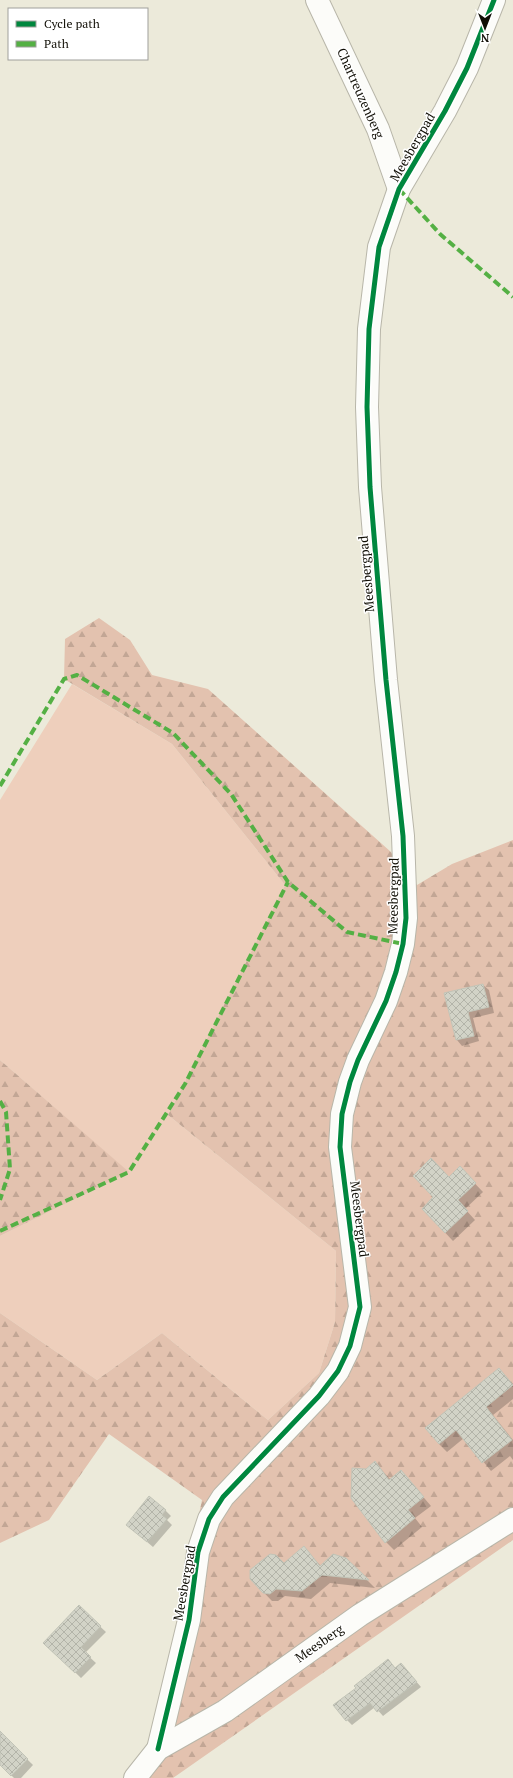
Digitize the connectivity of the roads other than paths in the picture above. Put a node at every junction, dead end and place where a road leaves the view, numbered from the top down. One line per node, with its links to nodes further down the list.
1 (317, 0): 3 (street, Chartreuzenberg)
2 (494, 0): 3 (street, Meesbergpad)
3 (399, 189): 5 (street, Meesbergpad)
4 (513, 1519): 5 (street, Meesberg)
5 (158, 1750): 6 (street, Meesberg)
6 (134, 1778)

